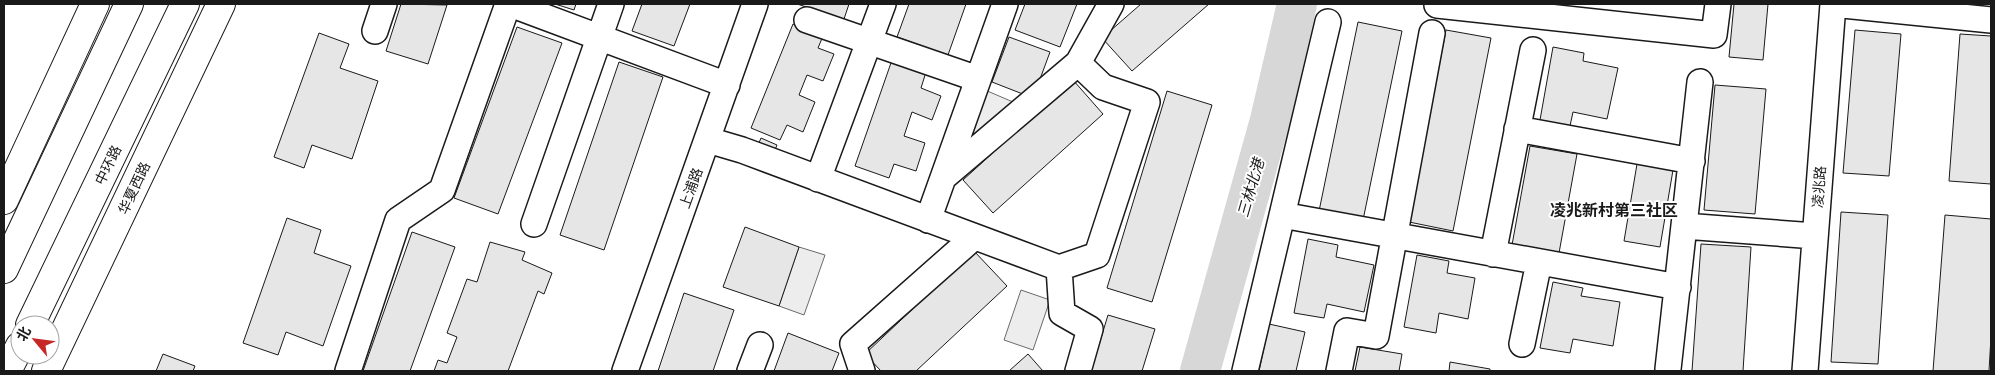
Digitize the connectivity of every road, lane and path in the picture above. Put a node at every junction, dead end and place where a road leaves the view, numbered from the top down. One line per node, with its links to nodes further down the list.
1 (95, 4): 34 (main road)
2 (129, 4): 45 (main road)
3 (185, 4): 29 (main road, 中环路)
4 (193, 4): 29 (main road)
5 (221, 4): 51 (main road, 华夏西路)
6 (384, 4): 19 (street)
7 (509, 4): 21 (street); 52 (street)
8 (611, 4): 21 (street)
9 (756, 4): 27 (street, 上浦路)
10 (884, 4): 22 (street)
11 (1005, 4): 25 (street)
12 (1111, 4): 24 (street)
13 (1434, 4): 14 (street)
14 (1718, 4)
15 (1833, 4): 17 (street); 39 (street, 凌兆路)
16 (807, 20): 22 (street)
17 (1991, 20)
18 (1328, 22): 35 (street)
19 (375, 31)
20 (1432, 33): 41 (street)
21 (599, 37): 27 (street); 37 (street)
22 (869, 42): 25 (street); 33 (street)
23 (1533, 50): 28 (street)
24 (1078, 63): 32 (street); 44 (street)
25 (978, 79): 32 (street)
26 (1700, 82): 31 (street)
27 (727, 85): 30 (street, 上浦路)
28 (1517, 129): 31 (street); 42 (street)
29 (123, 133): 47 (main road, 中环路)
30 (708, 140): 33 (street); 53 (street, 上浦路)
31 (1692, 161): 38 (street)
32 (943, 178): 36 (street)
33 (818, 179): 36 (street)
34 (4, 200)
35 (1282, 215): 41 (street); 57 (street)
36 (928, 220): 40 (street)
37 (534, 224)
38 (1684, 226): 39 (street); 46 (street)
39 (1815, 236): 59 (street, 凌兆路)
40 (974, 237): 44 (street); 55 (street)
41 (1395, 237): 42 (street); 58 (street)
42 (1492, 254): 43 (street)
43 (1538, 262): 46 (street); 48 (street)
44 (1059, 268): 56 (street)
45 (4, 269)
46 (1678, 286): 50 (street)
47 (35, 315)
48 (1522, 344)
49 (760, 345): 54 (street)
50 (1668, 369)
51 (46, 371)
52 (348, 371)
53 (625, 371)
54 (750, 371)
55 (862, 371)
56 (1078, 371)
57 (1245, 371)
58 (1339, 371)
59 (1805, 371)

